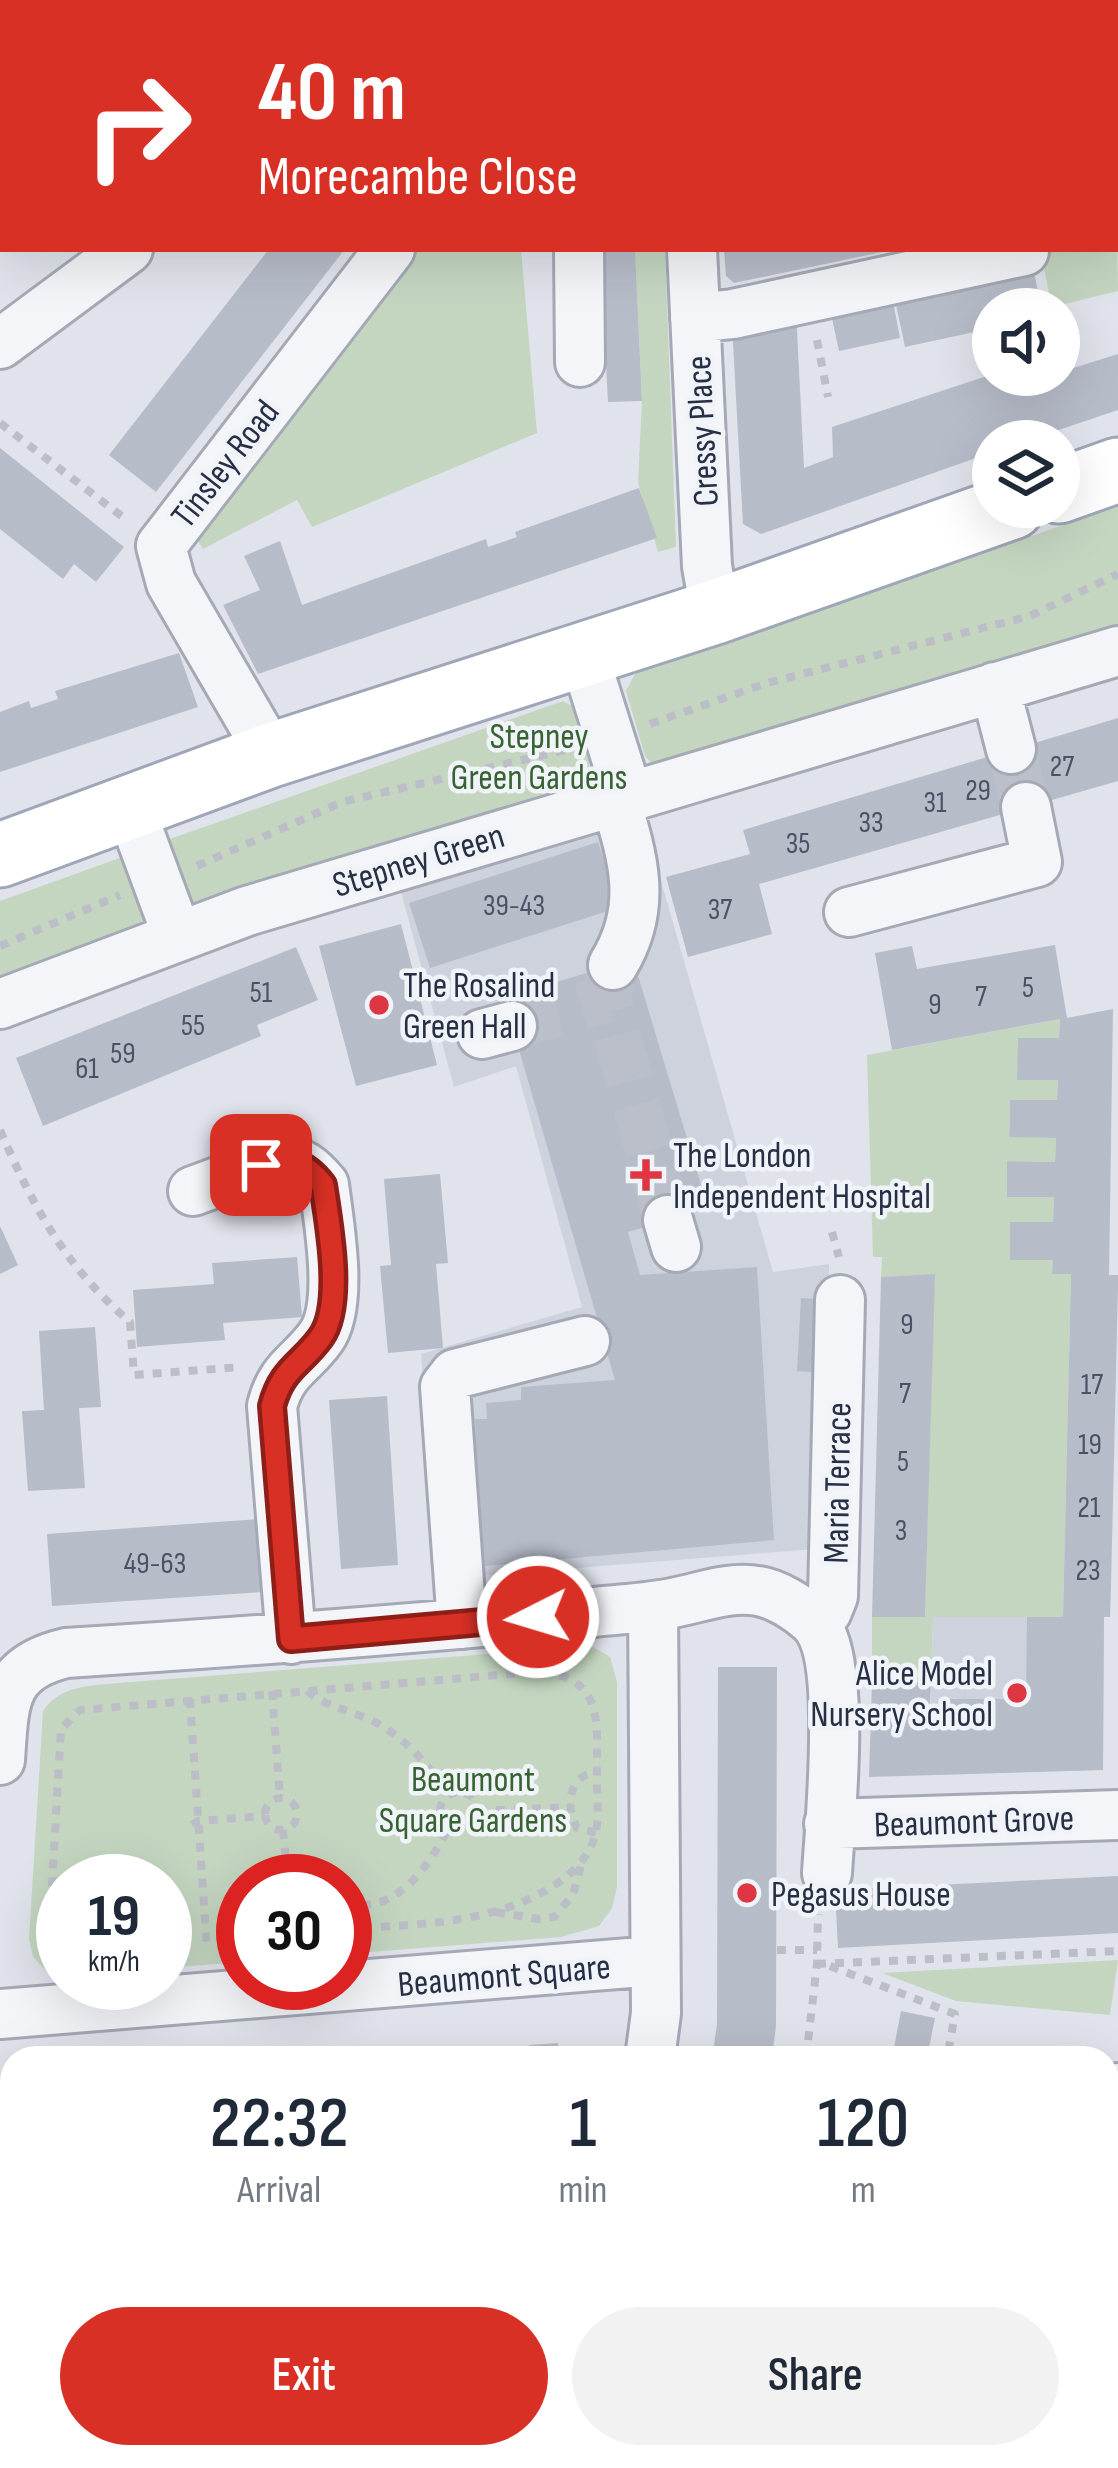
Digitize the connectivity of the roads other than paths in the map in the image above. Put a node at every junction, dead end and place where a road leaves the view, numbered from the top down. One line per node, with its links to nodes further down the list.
1 (124, 252): 7 (street)
2 (387, 252): 17 (street, Tinsley Road)
3 (578, 252): 8 (street)
4 (692, 252): 6 (street, Cressy Place)
5 (1019, 252): 6 (street)
6 (695, 318): 12 (street, Cressy Place)
7 (0, 344)
8 (580, 362)
9 (1118, 470): 10 (main road)
10 (1080, 483)
11 (972, 521): 12 (main road)
12 (716, 612): 14 (main road)
13 (1118, 651): 15 (street, Stepney Green)
14 (584, 656): 17 (main road); 18 (street)
15 (994, 687): 16 (street); 18 (street, Stepney Green)
16 (1011, 749)
17 (271, 755): 20 (main road)
18 (621, 797): 23 (street, Stepney Green); 24 (street)
19 (1026, 807): 22 (street)
20 (130, 808): 21 (main road); 23 (street)
21 (0, 854)
22 (848, 912)
23 (177, 934): 25 (street, Stepney Green)
24 (613, 965)
25 (0, 1004)
26 (193, 1192): 32 (street)
27 (840, 1281): 30 (street, Maria Terrace)
28 (585, 1341): 31 (street)
29 (653, 1606): 30 (street); 31 (street); 37 (street, Beaumont Square)
30 (816, 1623): 35 (street)
31 (462, 1624): 32 (street)
32 (291, 1639): 33 (street)
33 (0, 1760)
34 (1118, 1815): 35 (street, Beaumont Grove)
35 (830, 1824): 36 (street)
36 (827, 1873)
37 (654, 1961): 38 (street, Beaumont Square); 39 (street)
38 (0, 2014)
39 (652, 2046)

